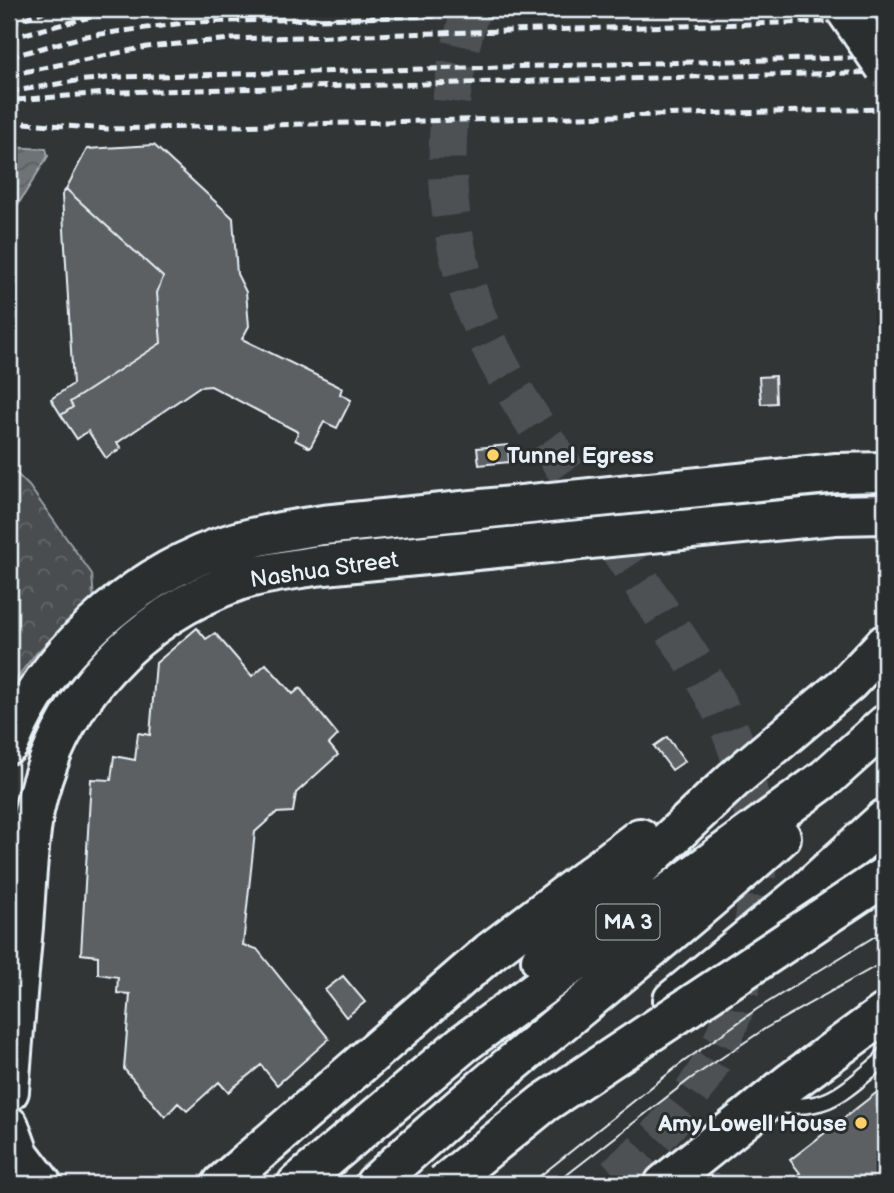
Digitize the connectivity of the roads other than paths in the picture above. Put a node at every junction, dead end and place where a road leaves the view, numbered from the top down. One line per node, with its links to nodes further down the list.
1 (845, 9): 2 (main road, bridge)
2 (885, 67)
3 (885, 463): 5 (lane)
4 (885, 472): 5 (main road, Nashua Street)
5 (836, 473): 10 (main road, Nashua Street)
6 (885, 514): 16 (main road, Nashua Street)
7 (885, 644): 11 (main road)
8 (885, 725): 18 (main road, MA 3)
9 (885, 735): 25 (main road)
10 (9, 744)
11 (733, 780): 18 (main road); 23 (main road)
12 (885, 819): 27 (main road)
13 (885, 877): 26 (main road, bridge)
14 (885, 1013): 17 (main road)
15 (885, 1054): 17 (lane)
16 (9, 1091)
17 (765, 1103): 28 (main road)
18 (371, 1120): 24 (main road, MA 3)
19 (9, 1126): 22 (main road)
20 (9, 1152): 21 (main road)
21 (13, 1184)
22 (43, 1184)
23 (222, 1184)
24 (297, 1184)
25 (375, 1184)
26 (444, 1184)
27 (450, 1184)
28 (664, 1184)

